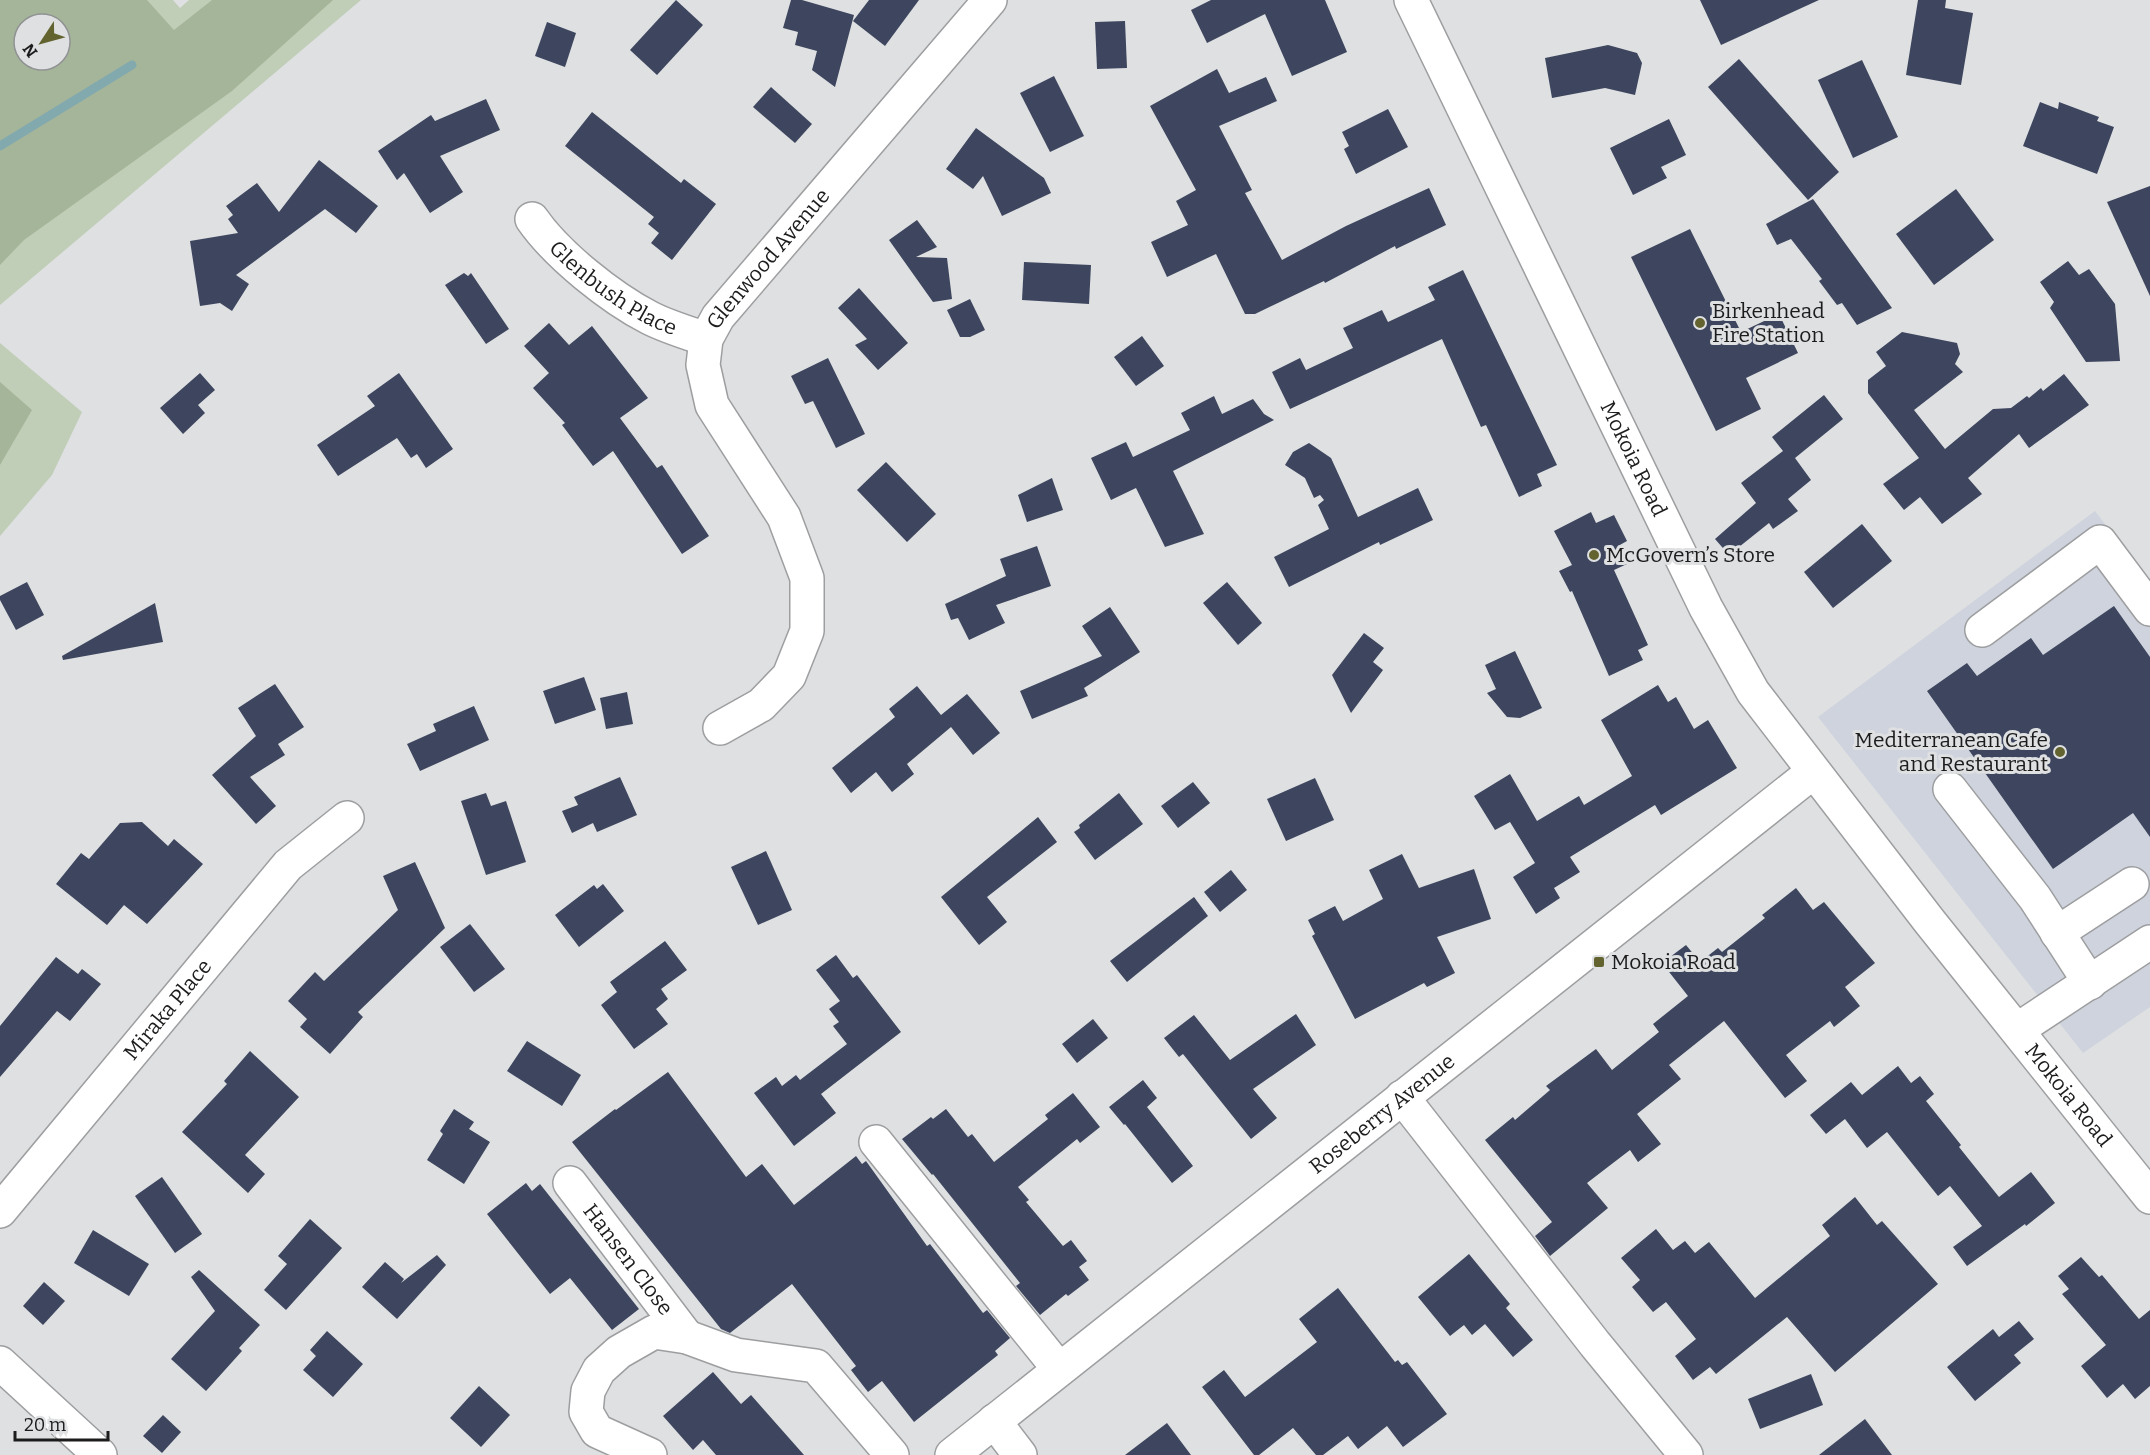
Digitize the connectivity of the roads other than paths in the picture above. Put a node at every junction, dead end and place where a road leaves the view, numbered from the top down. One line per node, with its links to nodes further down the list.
1 (990, 0): 4 (street, Glenwood Avenue)
2 (1412, 0): 8 (street, Mokoia Road)
3 (532, 219): 4 (street, Glenbush Place)
4 (706, 339): 7 (street, Glenwood Avenue)
5 (2150, 609): 6 (street)
6 (1982, 630)
7 (720, 728)
8 (1814, 772): 15 (street, Mokoia Road); 16 (street, Roseberry Avenue)
9 (1950, 789): 12 (street)
10 (347, 818): 20 (street, Miraka Place)
11 (2132, 884): 12 (street)
12 (2057, 933): 14 (street)
13 (2150, 942): 14 (street)
14 (2090, 983): 15 (street)
15 (2018, 1030): 19 (street, Mokoia Road)
16 (1402, 1097): 23 (street, Roseberry Avenue); 30 (street)
17 (876, 1142): 23 (street)
18 (570, 1183): 21 (street, Hansen Close)
19 (2150, 1197)
20 (0, 1211)
21 (687, 1337): 26 (street, Hansen Close); 27 (street, Hansen Close)
22 (0, 1363): 25 (street)
23 (1059, 1369): 24 (street, Roseberry Avenue)
24 (992, 1436): 28 (street, Roseberry Avenue); 29 (street)
25 (100, 1455)
26 (650, 1455)
27 (892, 1455)
28 (952, 1455)
29 (1020, 1455)
30 (1686, 1455)

